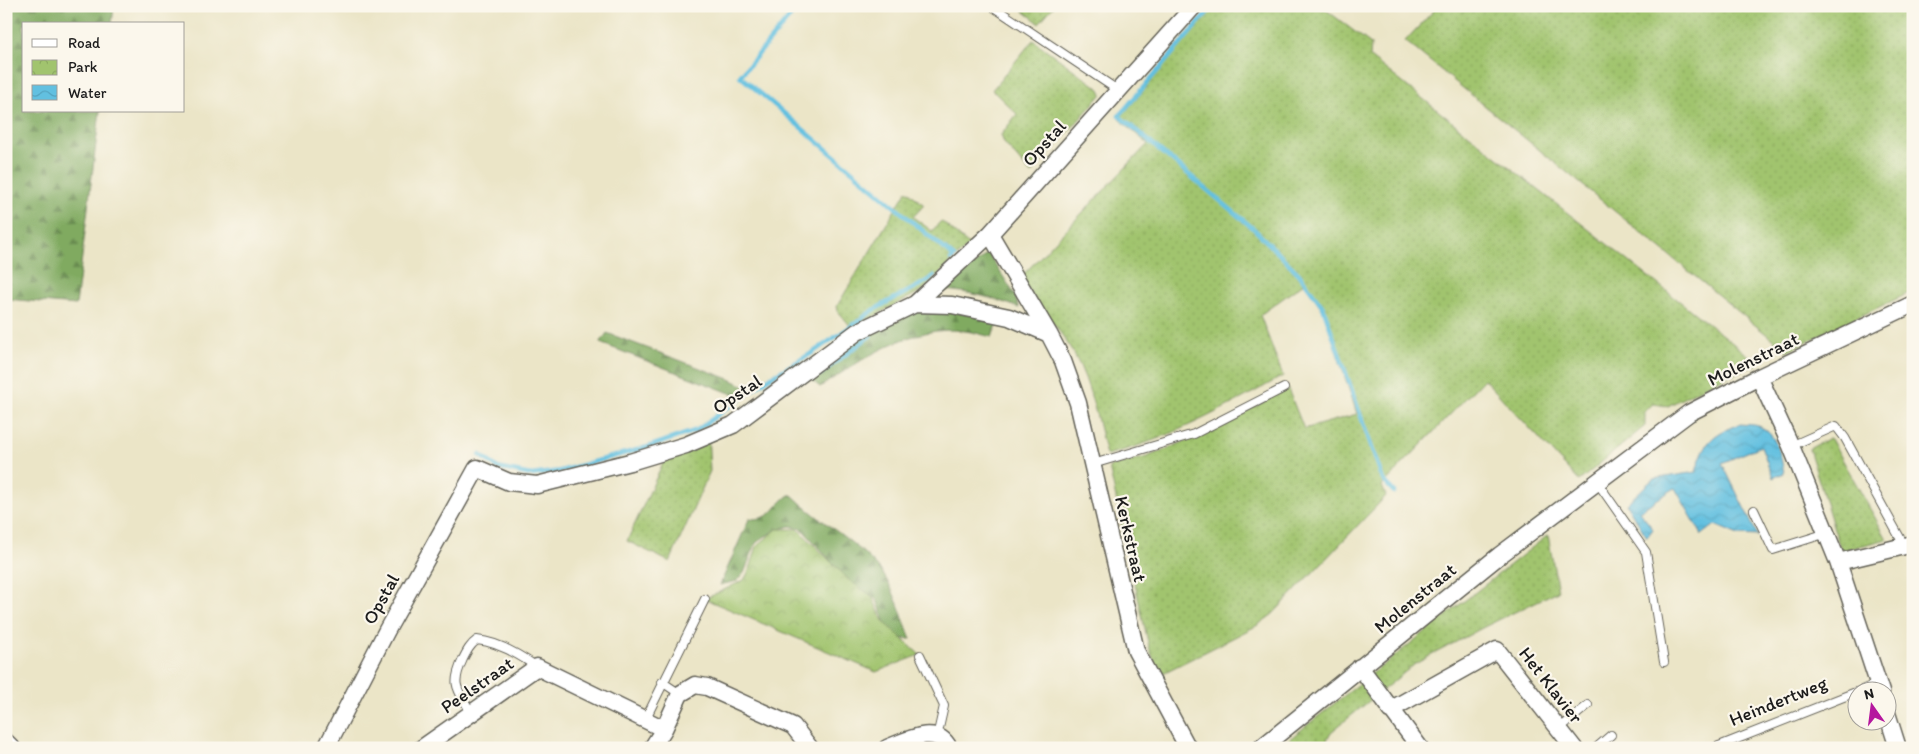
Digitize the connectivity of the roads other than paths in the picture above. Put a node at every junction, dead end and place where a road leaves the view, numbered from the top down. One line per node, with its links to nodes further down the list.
1 (992, 6): 3 (lane)
2 (1194, 6): 3 (street, Opstal)
3 (1119, 91): 4 (street, Opstal)
4 (990, 234): 5 (street, Opstal); 7 (street, Kerkstraat)
5 (915, 304): 7 (street); 37 (street, Opstal)
6 (1913, 304): 8 (street, Molenstraat)
7 (1049, 334): 11 (street, Kerkstraat)
8 (1759, 377): 10 (street, Heindertweg); 12 (street, Molenstraat)
9 (1284, 388): 11 (lane)
10 (1790, 446): 14 (street, Heindertweg); 15 (lane)
11 (1093, 464): 42 (street, Kerkstraat)
12 (1597, 482): 19 (lane); 21 (street, Molenstraat)
13 (1754, 510): 14 (lane)
14 (1827, 533): 16 (street, Heindertweg)
15 (1909, 546): 16 (street)
16 (1838, 562): 23 (street, Heindertweg)
17 (705, 598): 22 (lane)
18 (920, 655): 35 (lane)
19 (1664, 662)
20 (538, 667): 28 (street, Peelstraat); 28 (lane); 29 (street, Peelstraat)
21 (1360, 667): 27 (street); 43 (street, Molenstraat)
22 (662, 682): 24 (lane); 29 (lane)
23 (1878, 682)
24 (680, 694): 30 (street); 40 (street)
25 (1846, 696): 47 (lane, Heindertweg)
26 (1588, 705): 31 (lane)
27 (1390, 710): 31 (street, Het Klavier); 44 (street)
28 (472, 714): 38 (street, Peelstraat)
29 (645, 720): 30 (street, Peelstraat)
30 (664, 729): 39 (street)
31 (1559, 729): 45 (street, Het Klavier)
32 (1893, 732): 48 (street)
33 (1611, 735): 46 (lane)
34 (6, 742): 36 (street)
35 (943, 743): 41 (street)
36 (12, 748)
37 (326, 748)
38 (422, 748)
39 (652, 748)
40 (810, 748)
41 (887, 748)
42 (1188, 748)
43 (1260, 748)
44 (1420, 748)
45 (1574, 748)
46 (1596, 748)
47 (1714, 748)
48 (1898, 748)

